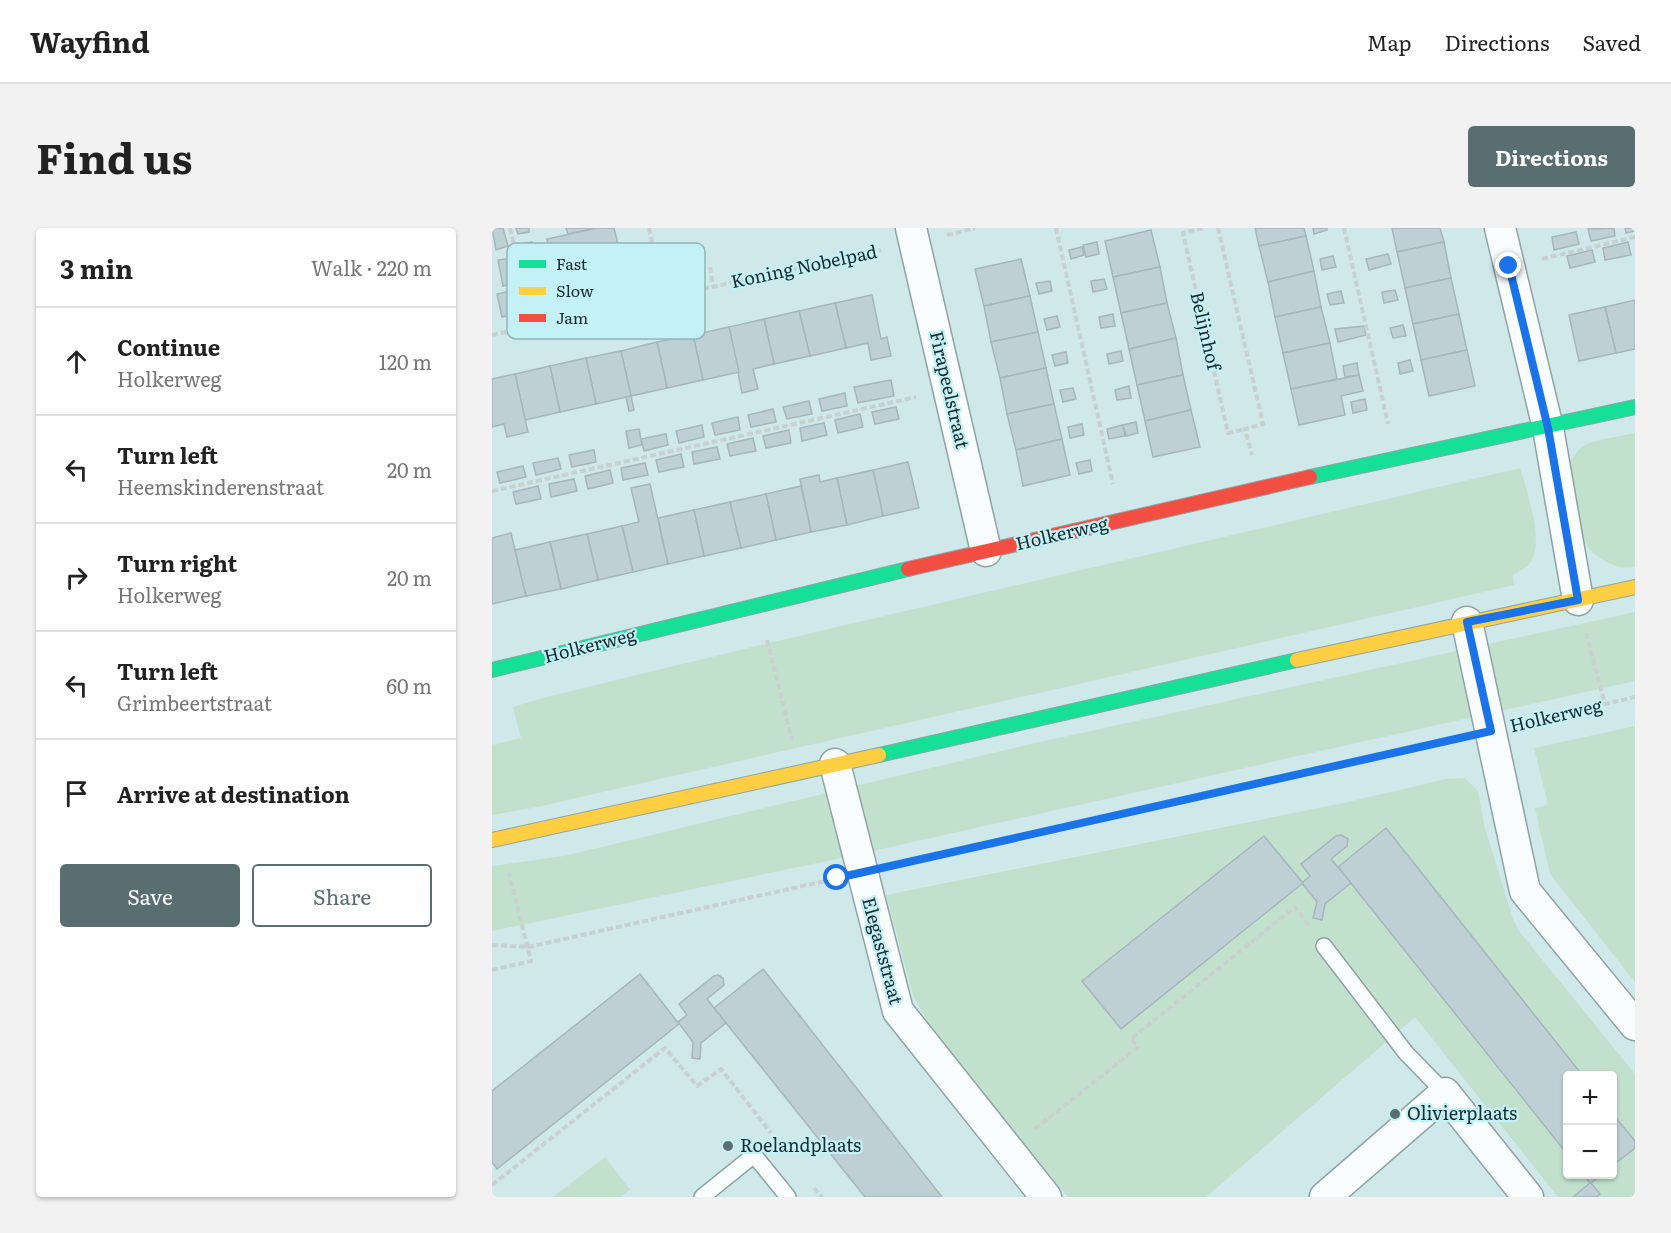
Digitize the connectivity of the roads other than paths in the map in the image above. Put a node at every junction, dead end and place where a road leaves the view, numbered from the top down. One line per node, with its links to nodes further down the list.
1 (1500, 228): 4 (street)
2 (913, 235): 5 (street, Firapeelstraat)
3 (1635, 407): 4 (street, Holkerweg)
4 (1548, 428): 5 (street, Holkerweg); 7 (street)
5 (986, 551): 9 (street, Holkerweg)
6 (1635, 587): 7 (street)
7 (1578, 600): 8 (street)
8 (1467, 622): 10 (street); 13 (street)
9 (492, 670)
10 (835, 764): 11 (street); 17 (street, Elegaststraat)
11 (492, 840)
12 (1324, 946): 14 (lane)
13 (1635, 1025)
14 (1445, 1093): 18 (street); 19 (street)
15 (702, 1197): 16 (lane)
16 (788, 1197)
17 (1046, 1197)
18 (1325, 1197)
19 (1528, 1197)

